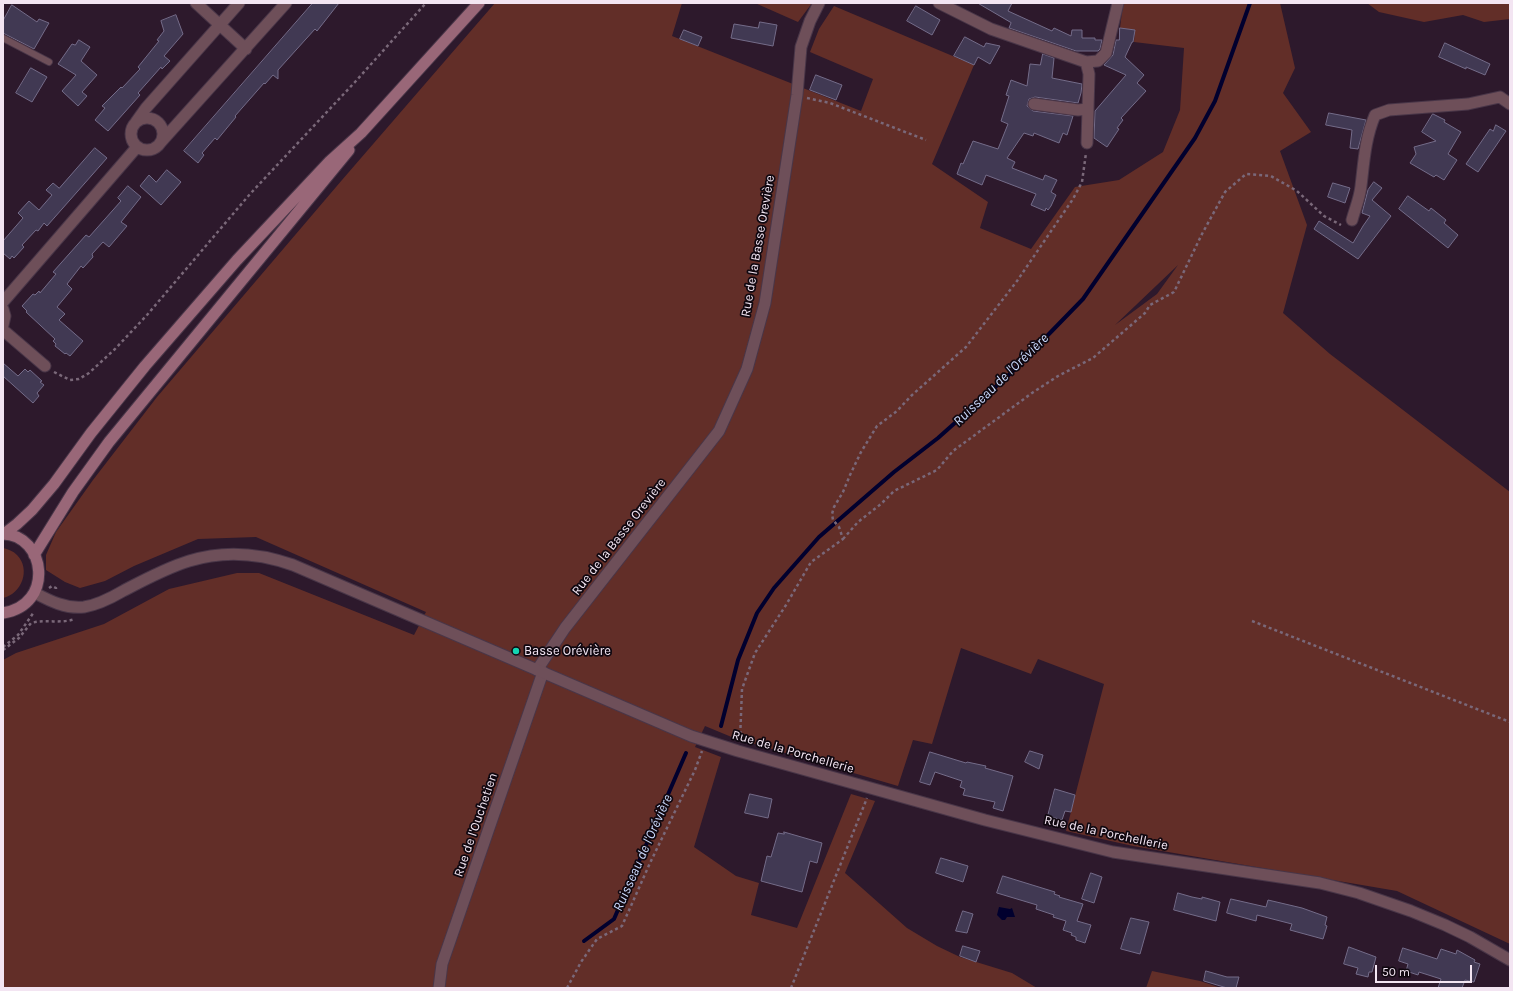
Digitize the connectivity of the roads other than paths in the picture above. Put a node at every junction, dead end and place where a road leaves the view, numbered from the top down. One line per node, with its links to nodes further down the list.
1 (196, 3): 8 (street)
2 (239, 3): 8 (street)
3 (286, 3): 10 (street)
4 (479, 3): 17 (main road)
5 (819, 3): 31 (street, Rue de la Basse Orevière)
6 (938, 3): 12 (street)
7 (1118, 3): 12 (street)
8 (219, 25): 10 (street); 16 (street)
9 (3, 38): 11 (lane)
10 (246, 49): 18 (street)
11 (49, 62)
12 (1086, 62): 15 (street)
13 (1034, 104): 15 (street)
14 (1510, 104): 21 (street)
15 (1087, 109): 19 (street)
16 (136, 122): 18 (street); 20 (street)
17 (361, 133): 27 (main road); 28 (main road)
18 (161, 142): 20 (street)
19 (1087, 143)
20 (137, 148): 22 (street)
21 (1352, 220)
22 (3, 302)
23 (3, 309): 24 (street)
24 (3, 325)
25 (3, 330): 26 (street)
26 (45, 366)
27 (3, 534): 28 (main road)
28 (34, 555): 29 (main road)
29 (35, 593): 30 (main road); 31 (street, Rue de la Porchellerie)
30 (3, 613)
31 (540, 671): 32 (street, Rue de la Porchellerie); 33 (street, Rue de l'Ouchetien)
32 (1510, 960)
33 (439, 988)

